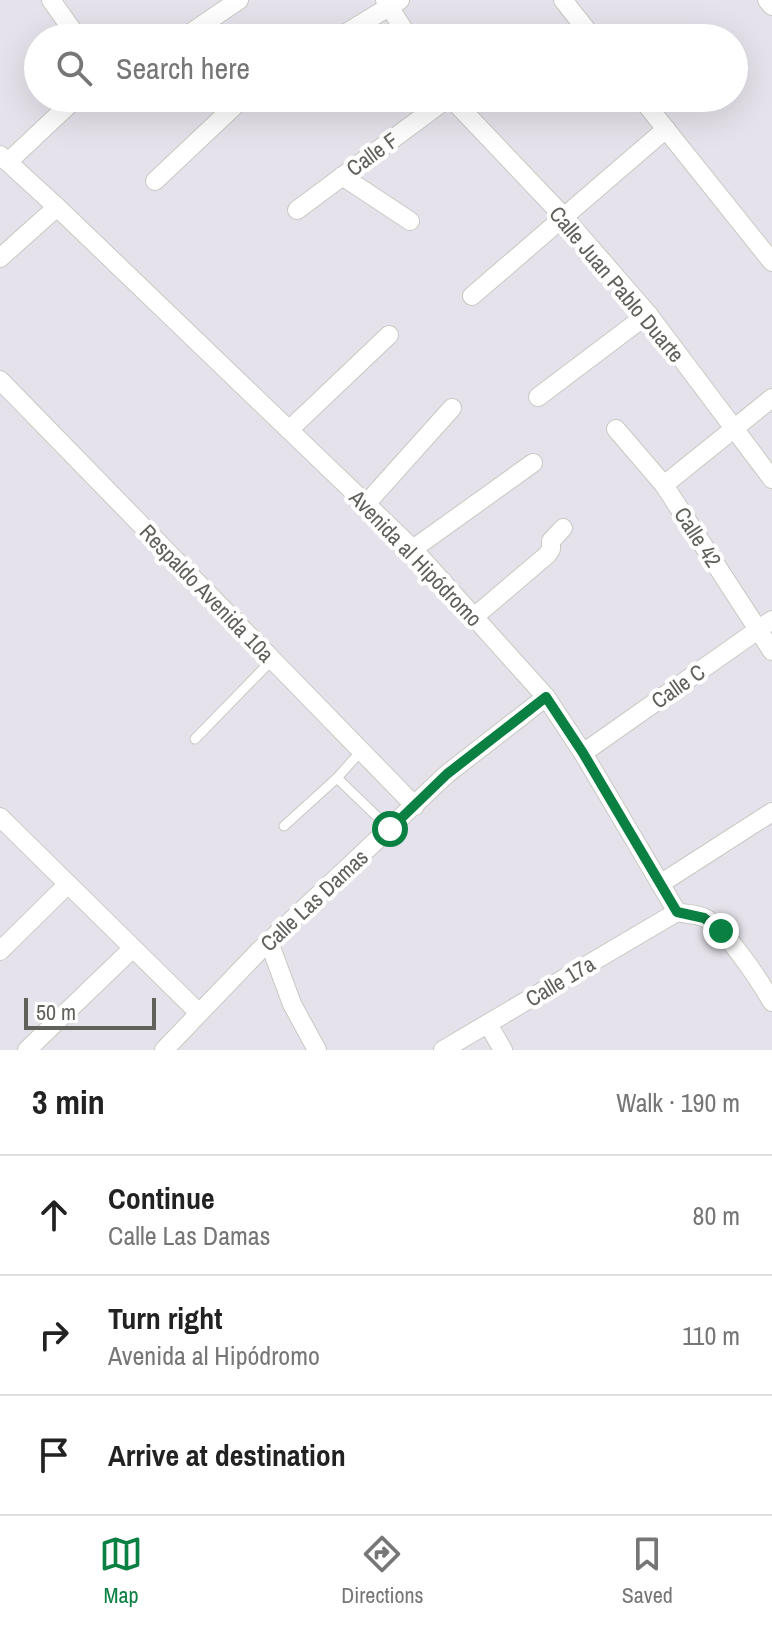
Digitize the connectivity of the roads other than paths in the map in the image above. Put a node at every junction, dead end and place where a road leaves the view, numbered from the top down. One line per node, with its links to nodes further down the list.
1 (51, 0): 9 (street)
2 (204, 0): 8 (street)
3 (239, 0): 8 (street)
4 (563, 0): 13 (street)
5 (767, 0): 7 (street)
6 (391, 3): 11 (street); 12 (street)
7 (772, 6)
8 (215, 17): 10 (street)
9 (68, 24)
10 (204, 24)
11 (359, 24)
12 (402, 24)
13 (582, 24)
14 (59, 112): 20 (street)
15 (228, 112): 22 (street)
16 (431, 112): 21 (street, Calle F)
17 (463, 112): 25 (street, Calle Juan Pablo Duarte)
18 (652, 112): 19 (street)
19 (666, 129): 25 (street); 28 (street)
20 (4, 159): 23 (street, Avenida al Hipódromo)
21 (342, 176): 24 (street, Calle F); 26 (street)
22 (155, 181)
23 (57, 207): 27 (street); 38 (street, Avenida al Hipódromo)
24 (297, 210)
25 (563, 216): 29 (street); 30 (street, Calle Juan Pablo Duarte)
26 (410, 221)
27 (0, 258)
28 (772, 262)
29 (472, 296)
30 (648, 314): 33 (street); 36 (street, Calle Juan Pablo Duarte)
31 (389, 335): 38 (street)
32 (0, 380): 48 (street, Respaldo Avenida 10a)
33 (538, 397)
34 (772, 398): 36 (street)
35 (452, 408): 42 (street)
36 (733, 428): 40 (street, Calle Juan Pablo Duarte); 41 (street)
37 (616, 429): 41 (street, Calle 42)
38 (289, 430): 42 (street, Avenida al Hipódromo)
39 (533, 463): 44 (street)
40 (772, 479)
41 (664, 485): 46 (street, Calle 42)
42 (366, 504): 44 (street, Avenida al Hipódromo)
43 (563, 528): 45 (street)
44 (413, 549): 45 (street, Avenida al Hipódromo)
45 (474, 617): 49 (street, Avenida al Hipódromo)
46 (765, 625): 47 (street, Calle 42); 52 (street, Calle C)
47 (772, 651)
48 (272, 660): 50 (lane); 51 (street, Respaldo Avenida 10a)
49 (546, 697): 52 (street, Avenida al Hipódromo); 54 (street, Calle Las Damas)
50 (195, 739)
51 (361, 751): 53 (lane); 54 (street, Respaldo Avenida 10a)
52 (583, 753): 60 (street, Avenida al Hipódromo)
53 (337, 778): 57 (lane); 58 (lane)
54 (415, 806): 58 (street, Calle Las Damas)
55 (772, 812): 60 (street)
56 (0, 817): 59 (street)
57 (284, 826)
58 (390, 829): 62 (street, Calle Las Damas)
59 (68, 884): 63 (street); 64 (street)
60 (660, 884): 61 (street, Avenida al Hipódromo)
61 (677, 912): 65 (street); 67 (street, Calle 17a)
62 (269, 942): 66 (street, Calle Las Damas); 70 (street)
63 (133, 948): 66 (street); 68 (street)
64 (0, 951)
65 (769, 990)
66 (199, 1013): 69 (street, Calle Las Damas)
67 (488, 1024): 71 (street, Calle 17a); 72 (street)
68 (27, 1050)
69 (164, 1050)
70 (317, 1050)
71 (443, 1050)
72 (503, 1050)

